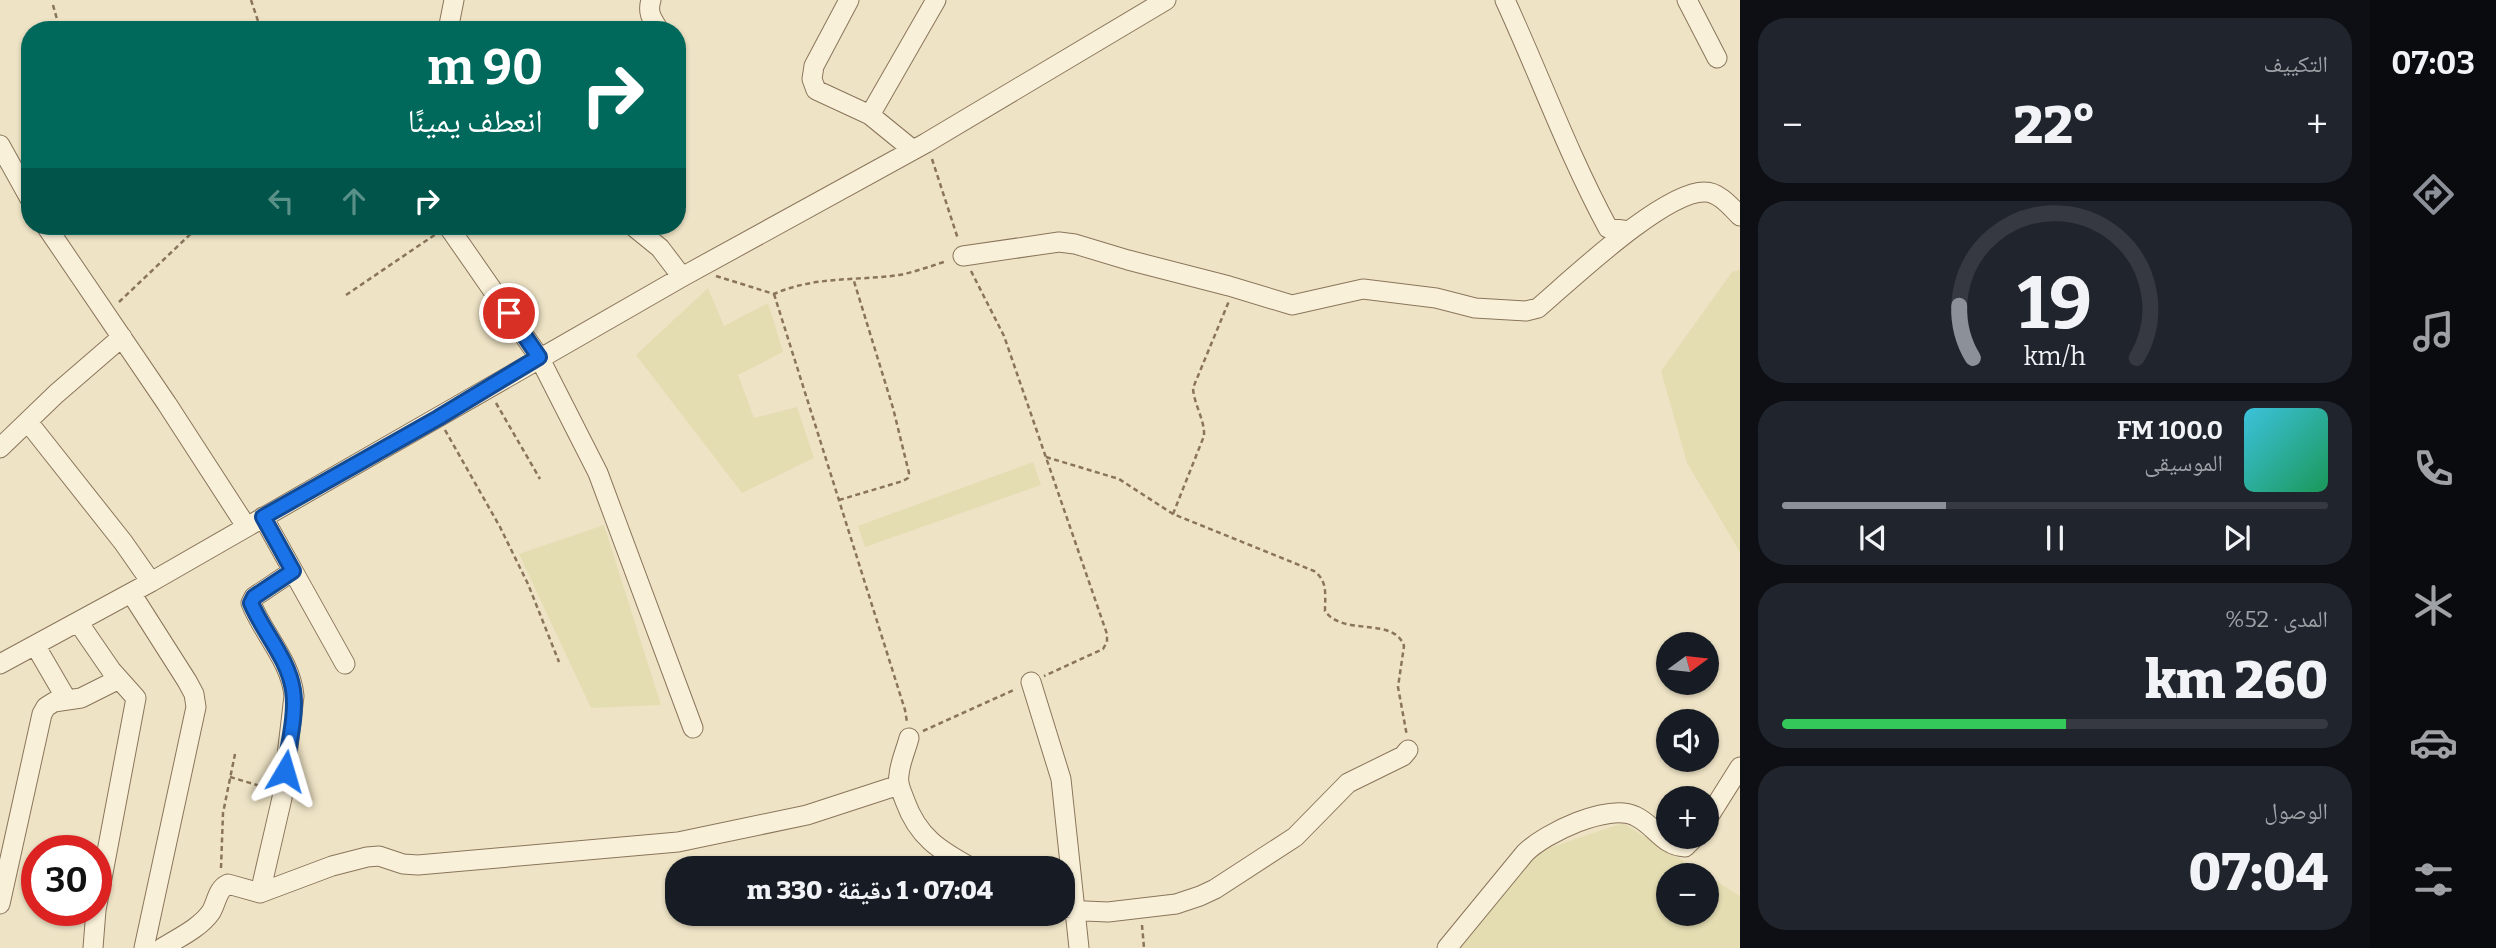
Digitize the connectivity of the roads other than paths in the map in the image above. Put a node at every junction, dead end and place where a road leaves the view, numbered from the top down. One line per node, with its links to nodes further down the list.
1 (454, 0): 8 (street)
2 (651, 0): 9 (street)
3 (849, 0): 11 (street)
4 (936, 0): 11 (street)
5 (1166, 0): 13 (street)
6 (1505, 0): 16 (street)
7 (1687, 0): 10 (street)
8 (450, 21)
9 (654, 21)
10 (1717, 58)
11 (870, 115): 13 (street)
12 (0, 145): 14 (street)
13 (919, 147): 21 (street)
14 (21, 183)
15 (1740, 216): 16 (street)
16 (1629, 231): 20 (street)
17 (52, 235): 22 (street)
18 (446, 235): 23 (street)
19 (644, 235): 21 (street)
20 (963, 256)
21 (690, 272): 23 (street)
22 (122, 338): 24 (street); 26 (street)
23 (539, 357): 26 (street); 37 (street)
24 (28, 422): 25 (street); 28 (street)
25 (0, 448)
26 (255, 522): 27 (street); 28 (street)
27 (293, 571): 32 (street); 48 (street)
28 (152, 582): 29 (street)
29 (131, 593): 30 (street); 54 (street)
30 (78, 622): 31 (street); 34 (street)
31 (35, 645): 33 (street); 36 (street)
32 (345, 663)
33 (0, 664)
34 (119, 679): 36 (street); 44 (street)
35 (1031, 682): 46 (street)
36 (66, 700): 47 (street)
37 (693, 728)
38 (909, 738): 41 (street)
39 (1408, 750): 50 (street)
40 (1740, 767): 42 (street)
41 (899, 785): 45 (street); 48 (street)
42 (1719, 800)
43 (1656, 832): 57 (street)
44 (110, 835)
45 (950, 856)
46 (1066, 856)
47 (4, 868): 49 (street)
48 (260, 892): 55 (street)
49 (0, 904)
50 (1075, 909)
51 (95, 926): 53 (street)
52 (1074, 926): 56 (street)
53 (93, 948)
54 (144, 948)
55 (162, 948)
56 (1079, 948)
57 (1447, 948)

